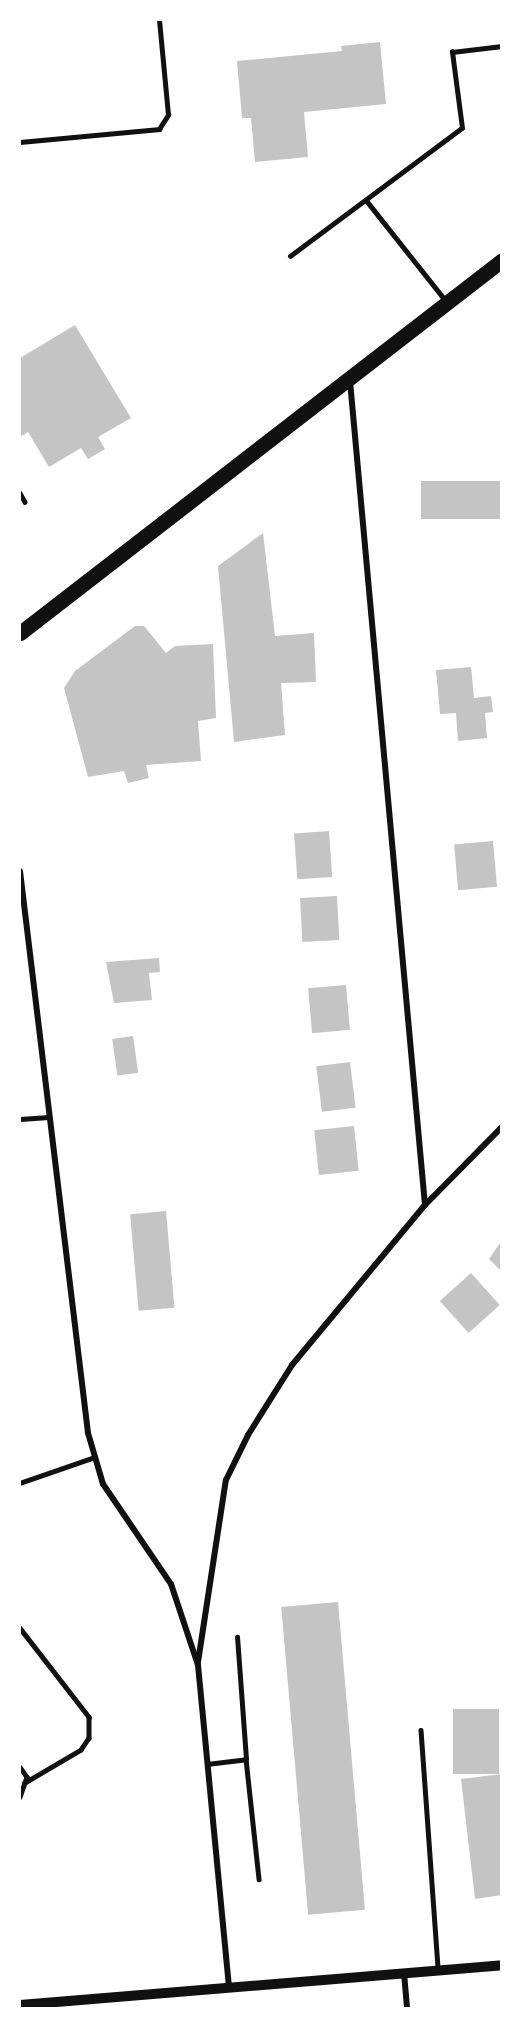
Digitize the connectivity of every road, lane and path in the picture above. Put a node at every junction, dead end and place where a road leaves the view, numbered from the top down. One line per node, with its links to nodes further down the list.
1 (159, 20): 3 (lane)
2 (501, 45): 4 (lane)
3 (20, 142)
4 (366, 200): 5 (lane); 7 (lane)
5 (290, 256)
6 (501, 260): 7 (main road)
7 (447, 303): 8 (main road)
8 (349, 379): 11 (main road); 17 (street)
9 (20, 493): 10 (lane)
10 (25, 502)
11 (20, 631)
12 (20, 871): 13 (street)
13 (21, 890): 14 (street)
14 (49, 1117): 15 (lane); 18 (street)
15 (20, 1119)
16 (501, 1127): 17 (street)
17 (425, 1205): 22 (street)
18 (95, 1457): 19 (lane); 22 (street)
19 (20, 1483)
20 (20, 1628): 27 (lane)
21 (237, 1637): 24 (lane)
22 (198, 1665): 25 (street)
23 (421, 1730): 31 (lane)
24 (246, 1759): 25 (lane); 29 (lane)
25 (207, 1764): 33 (street)
26 (20, 1767): 27 (lane)
27 (25, 1783): 28 (lane)
28 (20, 1797)
29 (259, 1879)
30 (501, 1965): 31 (street)
31 (438, 1970): 32 (street)
32 (404, 1973): 33 (street); 35 (street)
33 (229, 1988): 34 (street)
34 (20, 2005)
35 (407, 2008)

